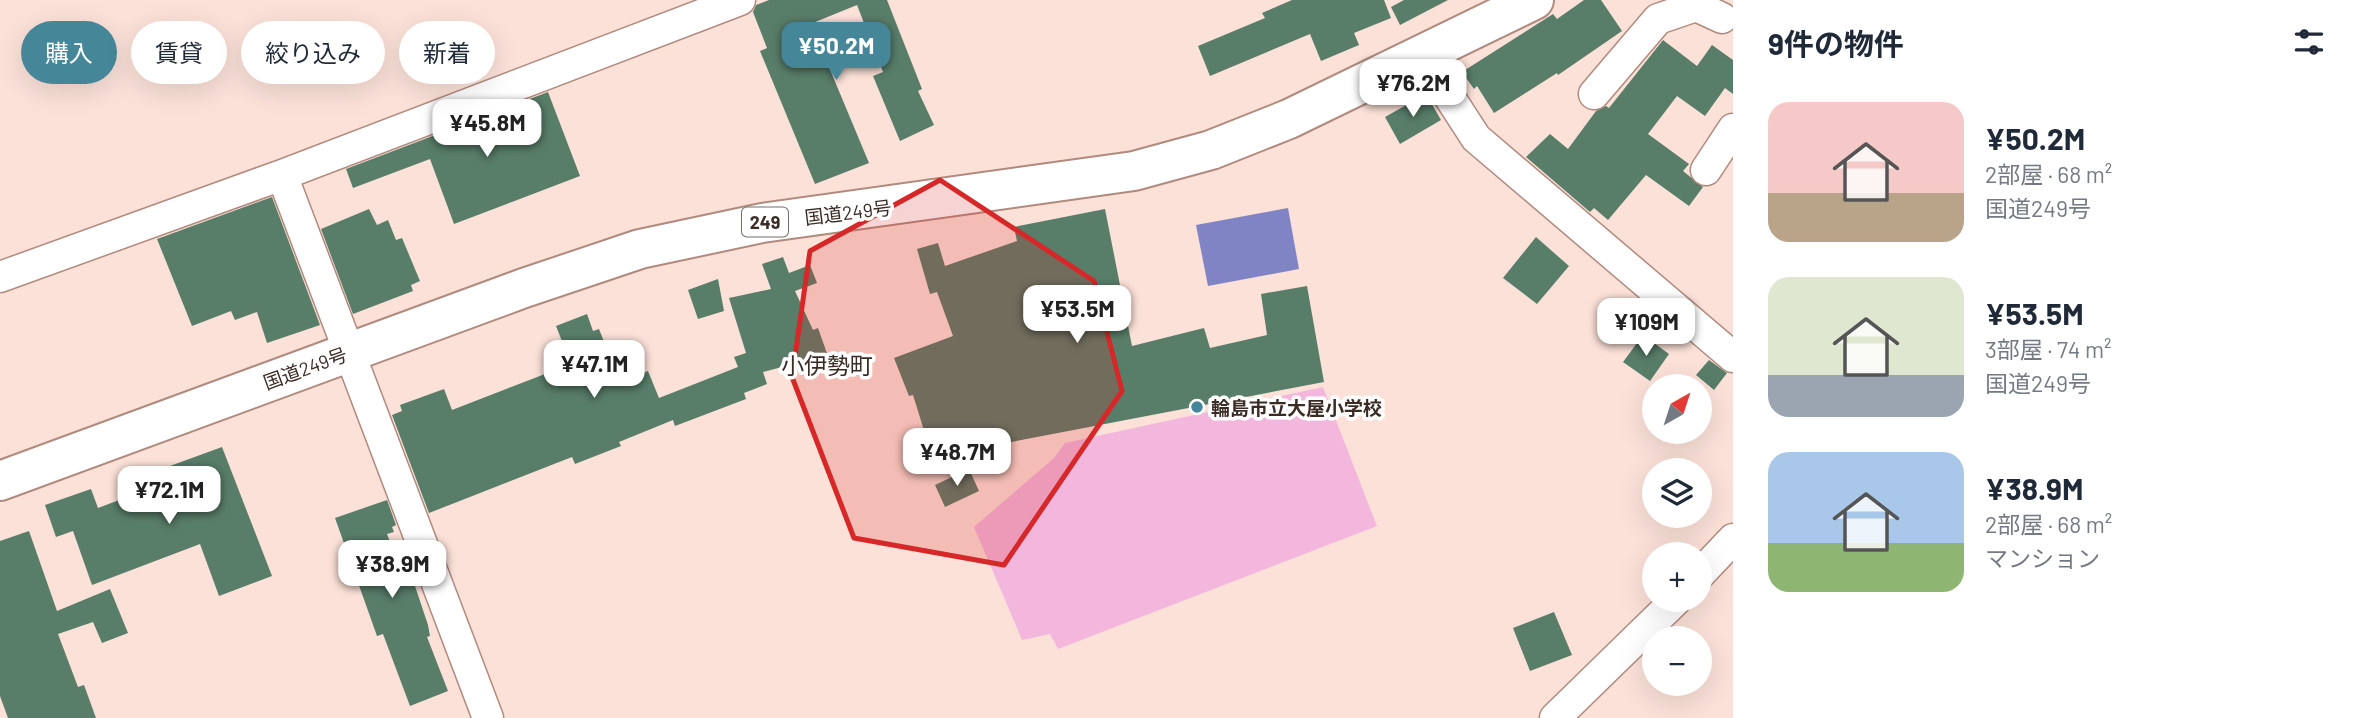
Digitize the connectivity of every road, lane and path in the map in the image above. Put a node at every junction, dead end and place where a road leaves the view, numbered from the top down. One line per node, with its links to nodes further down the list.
1 (740, 0): 8 (street)
2 (1534, 0): 4 (highway, 国道249号 / 249)
3 (1726, 15): 5 (street)
4 (1421, 53): 10 (highway, 国道249号 / 249); 11 (street)
5 (1594, 94)
6 (1733, 129): 7 (street)
7 (1706, 170)
8 (282, 175): 9 (street); 10 (street)
9 (0, 277)
10 (349, 352): 12 (highway, 国道249号 / 249); 16 (street)
11 (1733, 357)
12 (3, 475)
13 (1733, 539): 14 (street)
14 (1712, 561)
15 (1664, 612): 17 (street)
16 (488, 718)
17 (1555, 718)

